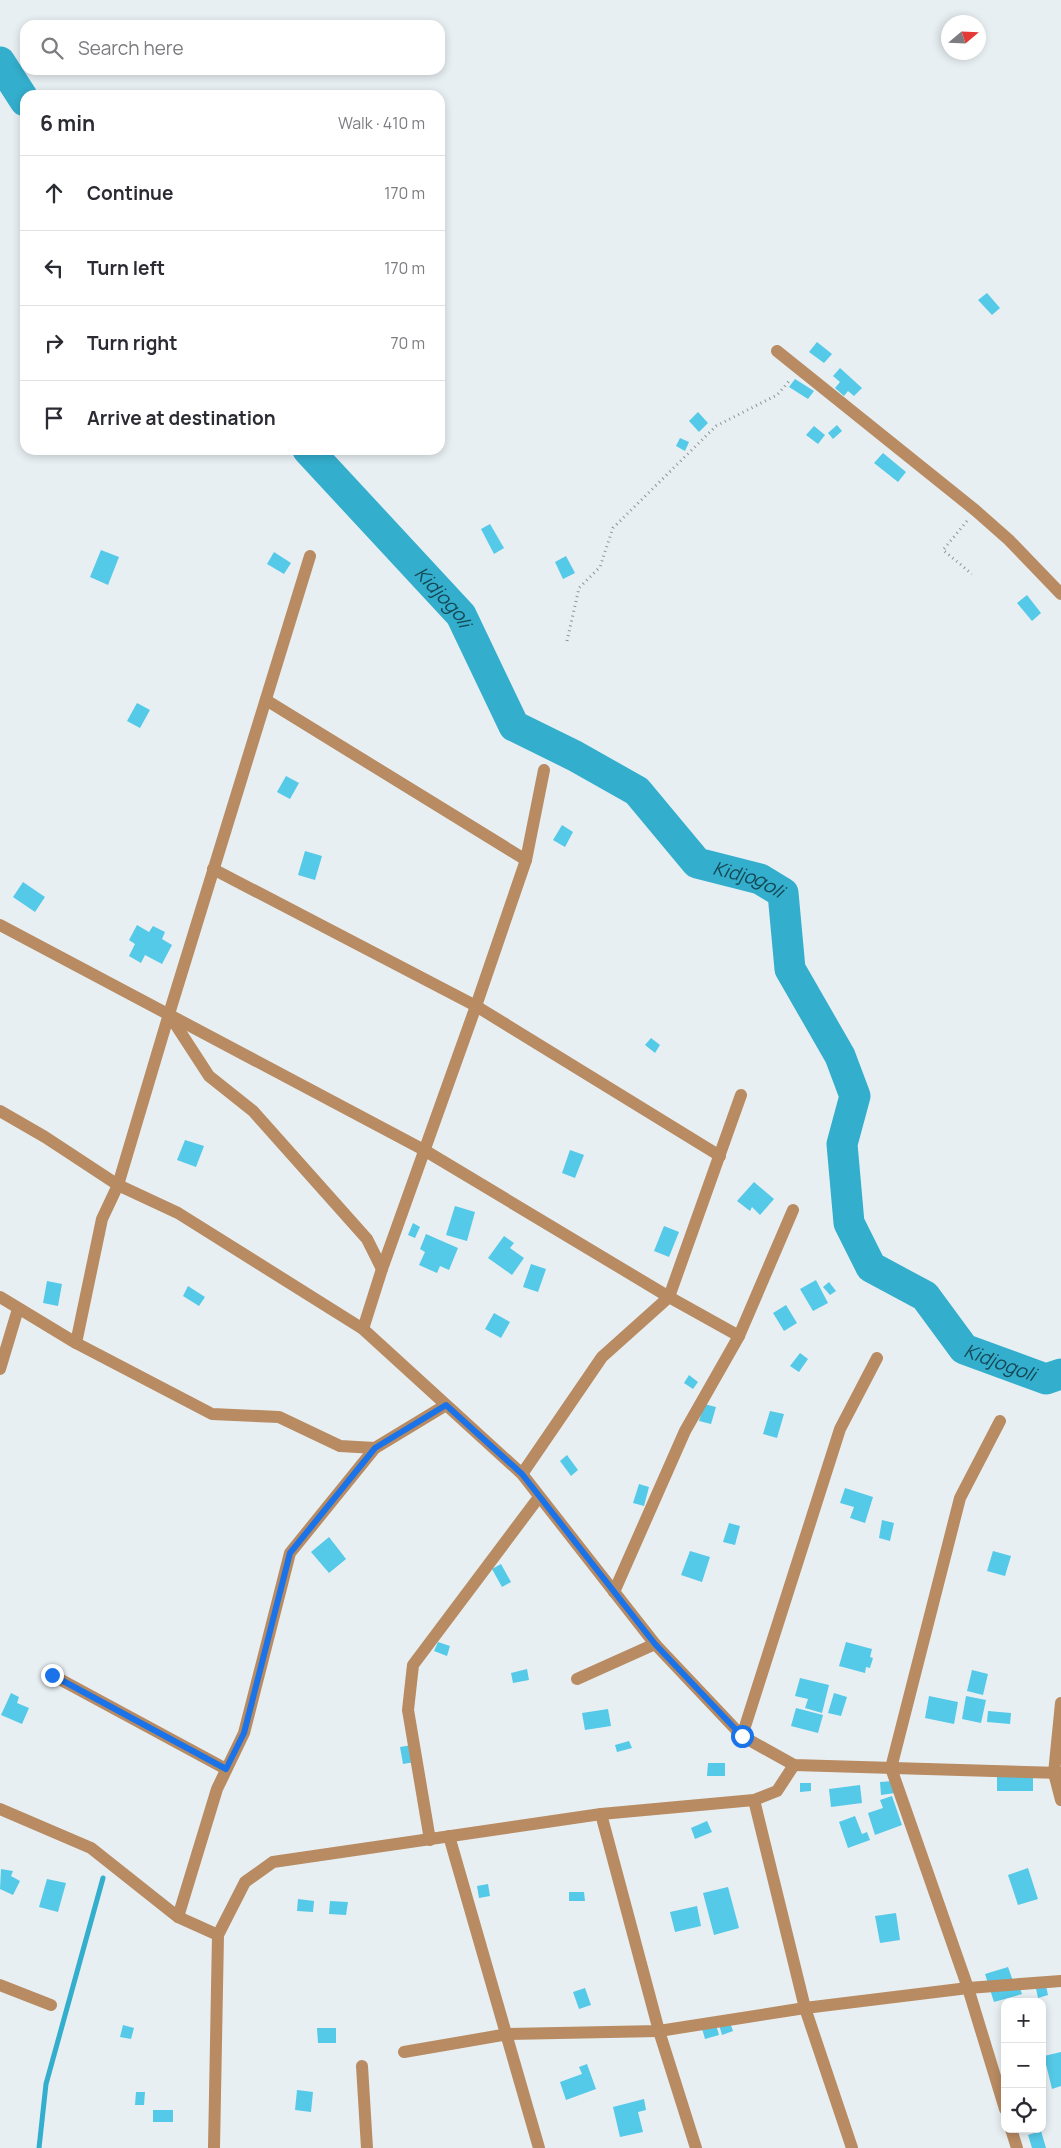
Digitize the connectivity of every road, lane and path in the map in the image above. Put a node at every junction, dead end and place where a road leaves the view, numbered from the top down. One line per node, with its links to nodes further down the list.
1 (777, 351): 2 (street)
2 (800, 369): 3 (street); 7 (path)
3 (975, 510): 5 (path); 6 (street)
4 (310, 556): 8 (street)
5 (972, 574)
6 (1061, 594)
7 (567, 641)
8 (266, 700): 10 (street); 11 (street)
9 (544, 770): 10 (street)
10 (526, 860): 13 (street)
11 (214, 869): 13 (street); 14 (street)
12 (0, 925): 14 (street)
13 (476, 1006): 17 (street); 18 (street)
14 (169, 1014): 17 (street); 19 (street); 21 (street)
15 (741, 1095): 18 (street)
16 (0, 1111): 19 (street)
17 (424, 1150): 21 (street); 22 (street)
18 (720, 1156): 22 (street)
19 (118, 1185): 25 (street); 27 (street)
20 (793, 1210): 26 (street)
21 (382, 1269): 25 (street)
22 (670, 1296): 26 (street); 33 (street)
23 (0, 1297): 24 (street)
24 (18, 1310): 27 (street); 29 (street)
25 (363, 1330): 30 (street)
26 (739, 1336): 35 (street)
27 (76, 1344): 32 (street)
28 (877, 1358): 40 (street)
29 (0, 1369)
30 (446, 1405): 32 (street); 33 (street)
31 (1000, 1421): 42 (street)
32 (375, 1448): 43 (street)
33 (522, 1474): 34 (street)
34 (539, 1497): 35 (street); 50 (street)
35 (614, 1592): 36 (street)
36 (655, 1644): 38 (street); 40 (street)
37 (52, 1675): 43 (street)
38 (577, 1679)
39 (1061, 1704): 44 (street)
40 (742, 1736): 41 (street)
41 (794, 1765): 42 (street); 45 (street)
42 (892, 1768): 44 (street); 55 (street)
43 (226, 1769): 51 (street)
44 (1058, 1773): 46 (street)
45 (754, 1800): 48 (street); 57 (street)
46 (1061, 1800)
47 (0, 1809): 51 (street)
48 (600, 1814): 49 (street); 58 (street)
49 (449, 1836): 50 (street); 59 (street)
50 (430, 1840): 52 (street)
51 (178, 1917): 52 (street)
52 (218, 1935): 64 (street)
53 (1061, 1981): 55 (street)
54 (0, 1985): 56 (street)
55 (968, 1988): 57 (street); 62 (street)
56 (51, 2004)
57 (805, 2008): 58 (street); 68 (street)
58 (659, 2031): 59 (street); 67 (street)
59 (508, 2034): 60 (street); 66 (street)
60 (404, 2052)
61 (362, 2066): 65 (street)
62 (1001, 2096)
63 (1012, 2133): 69 (street)
64 (214, 2148)
65 (367, 2148)
66 (539, 2148)
67 (696, 2148)
68 (852, 2148)
69 (1017, 2148)

